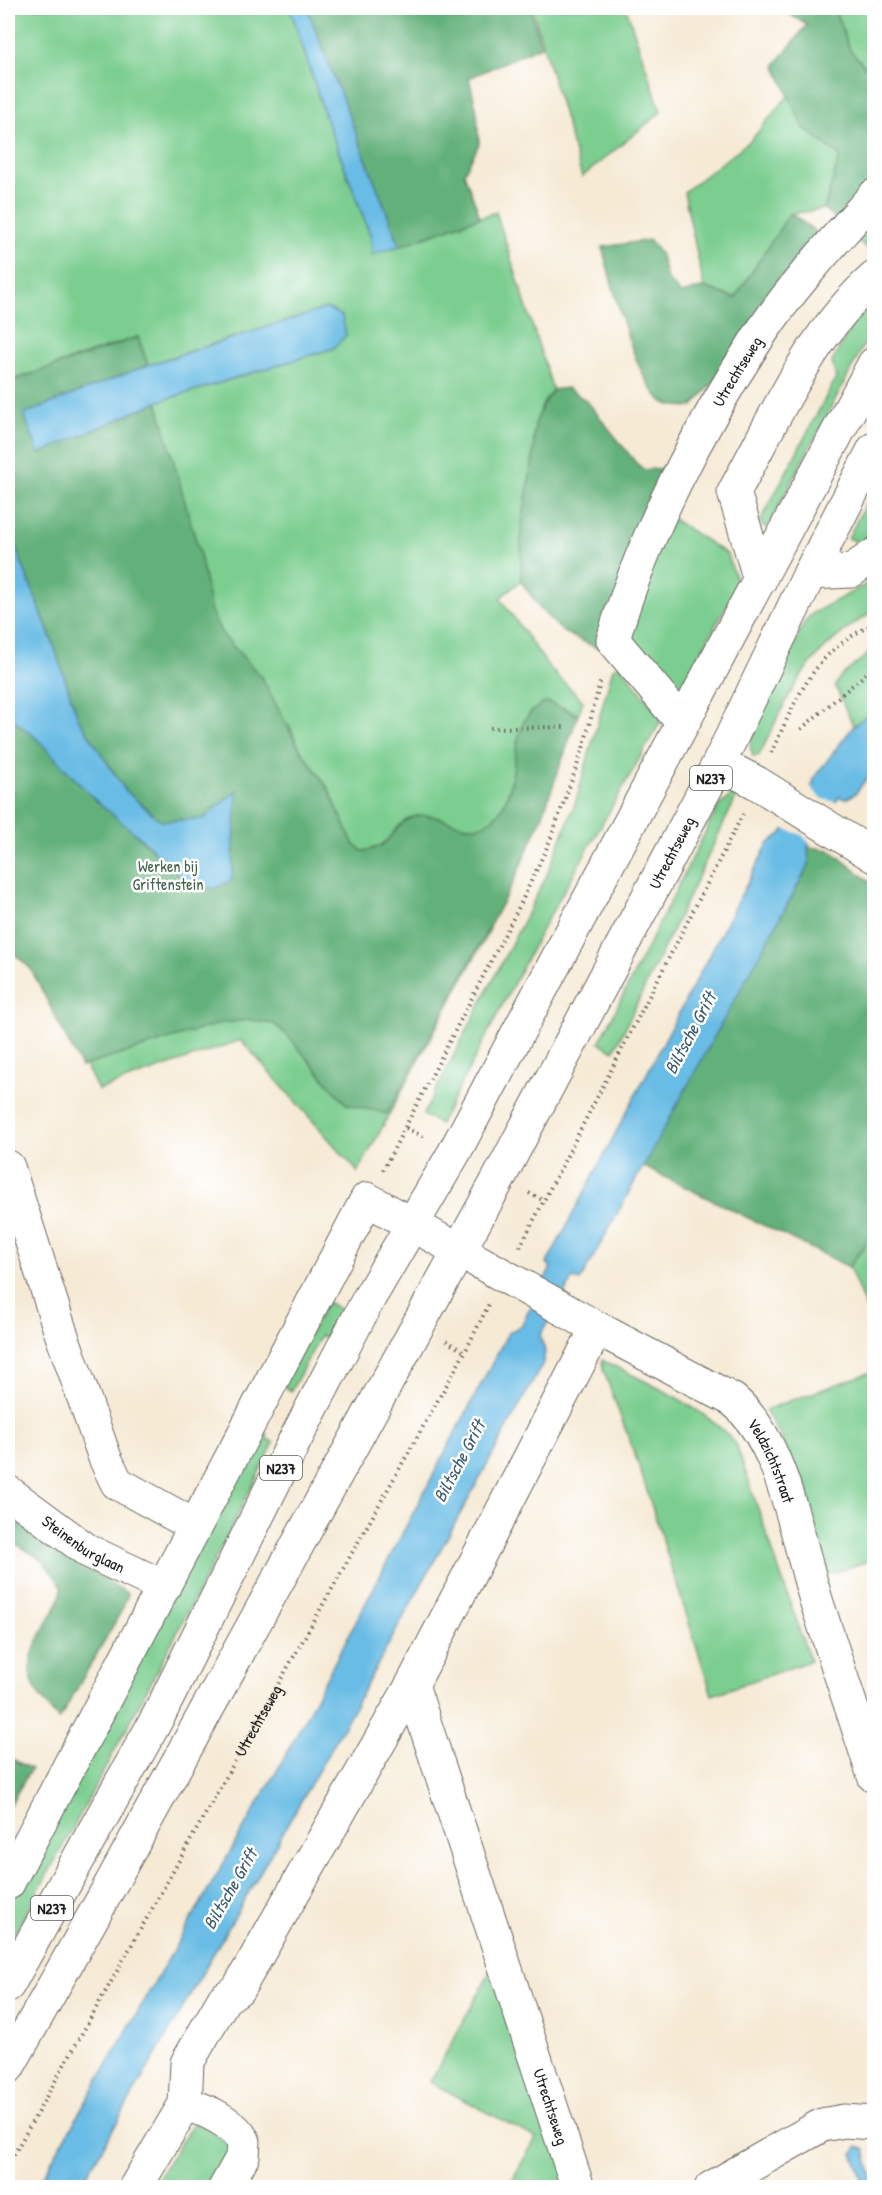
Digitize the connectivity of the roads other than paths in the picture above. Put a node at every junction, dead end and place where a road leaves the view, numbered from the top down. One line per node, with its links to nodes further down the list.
1 (874, 196): 8 (street, Utrechtseweg)
2 (874, 278): 7 (street)
3 (874, 364): 7 (street, N237)
4 (874, 449): 6 (street, Utrechtseweg / N237)
5 (874, 555): 6 (street)
6 (810, 573): 9 (street, Utrechtseweg / N237)
7 (760, 580): 8 (street, N237)
8 (682, 722): 12 (street, N237)
9 (719, 763): 10 (street); 13 (street, Utrechtseweg / N237)
10 (874, 856)
11 (8, 1167): 16 (street)
12 (413, 1224): 13 (street); 16 (street); 21 (street, N237)
13 (459, 1250): 14 (street, Veldzichtstraat); 22 (street, Utrechtseweg / N237)
14 (597, 1328): 18 (street); 19 (street, Veldzichtstraat)
15 (8, 1492): 17 (street, Steinenburglaan)
16 (195, 1526): 17 (street)
17 (164, 1587): 20 (street)
18 (412, 1685): 23 (street); 27 (street, Utrechtseweg)
19 (874, 1776)
20 (8, 1883)
21 (8, 1985)
22 (8, 2067)
23 (185, 2104): 25 (street); 26 (street)
24 (874, 2123): 28 (street)
25 (135, 2187)
26 (225, 2187)
27 (578, 2187)
28 (711, 2187)

